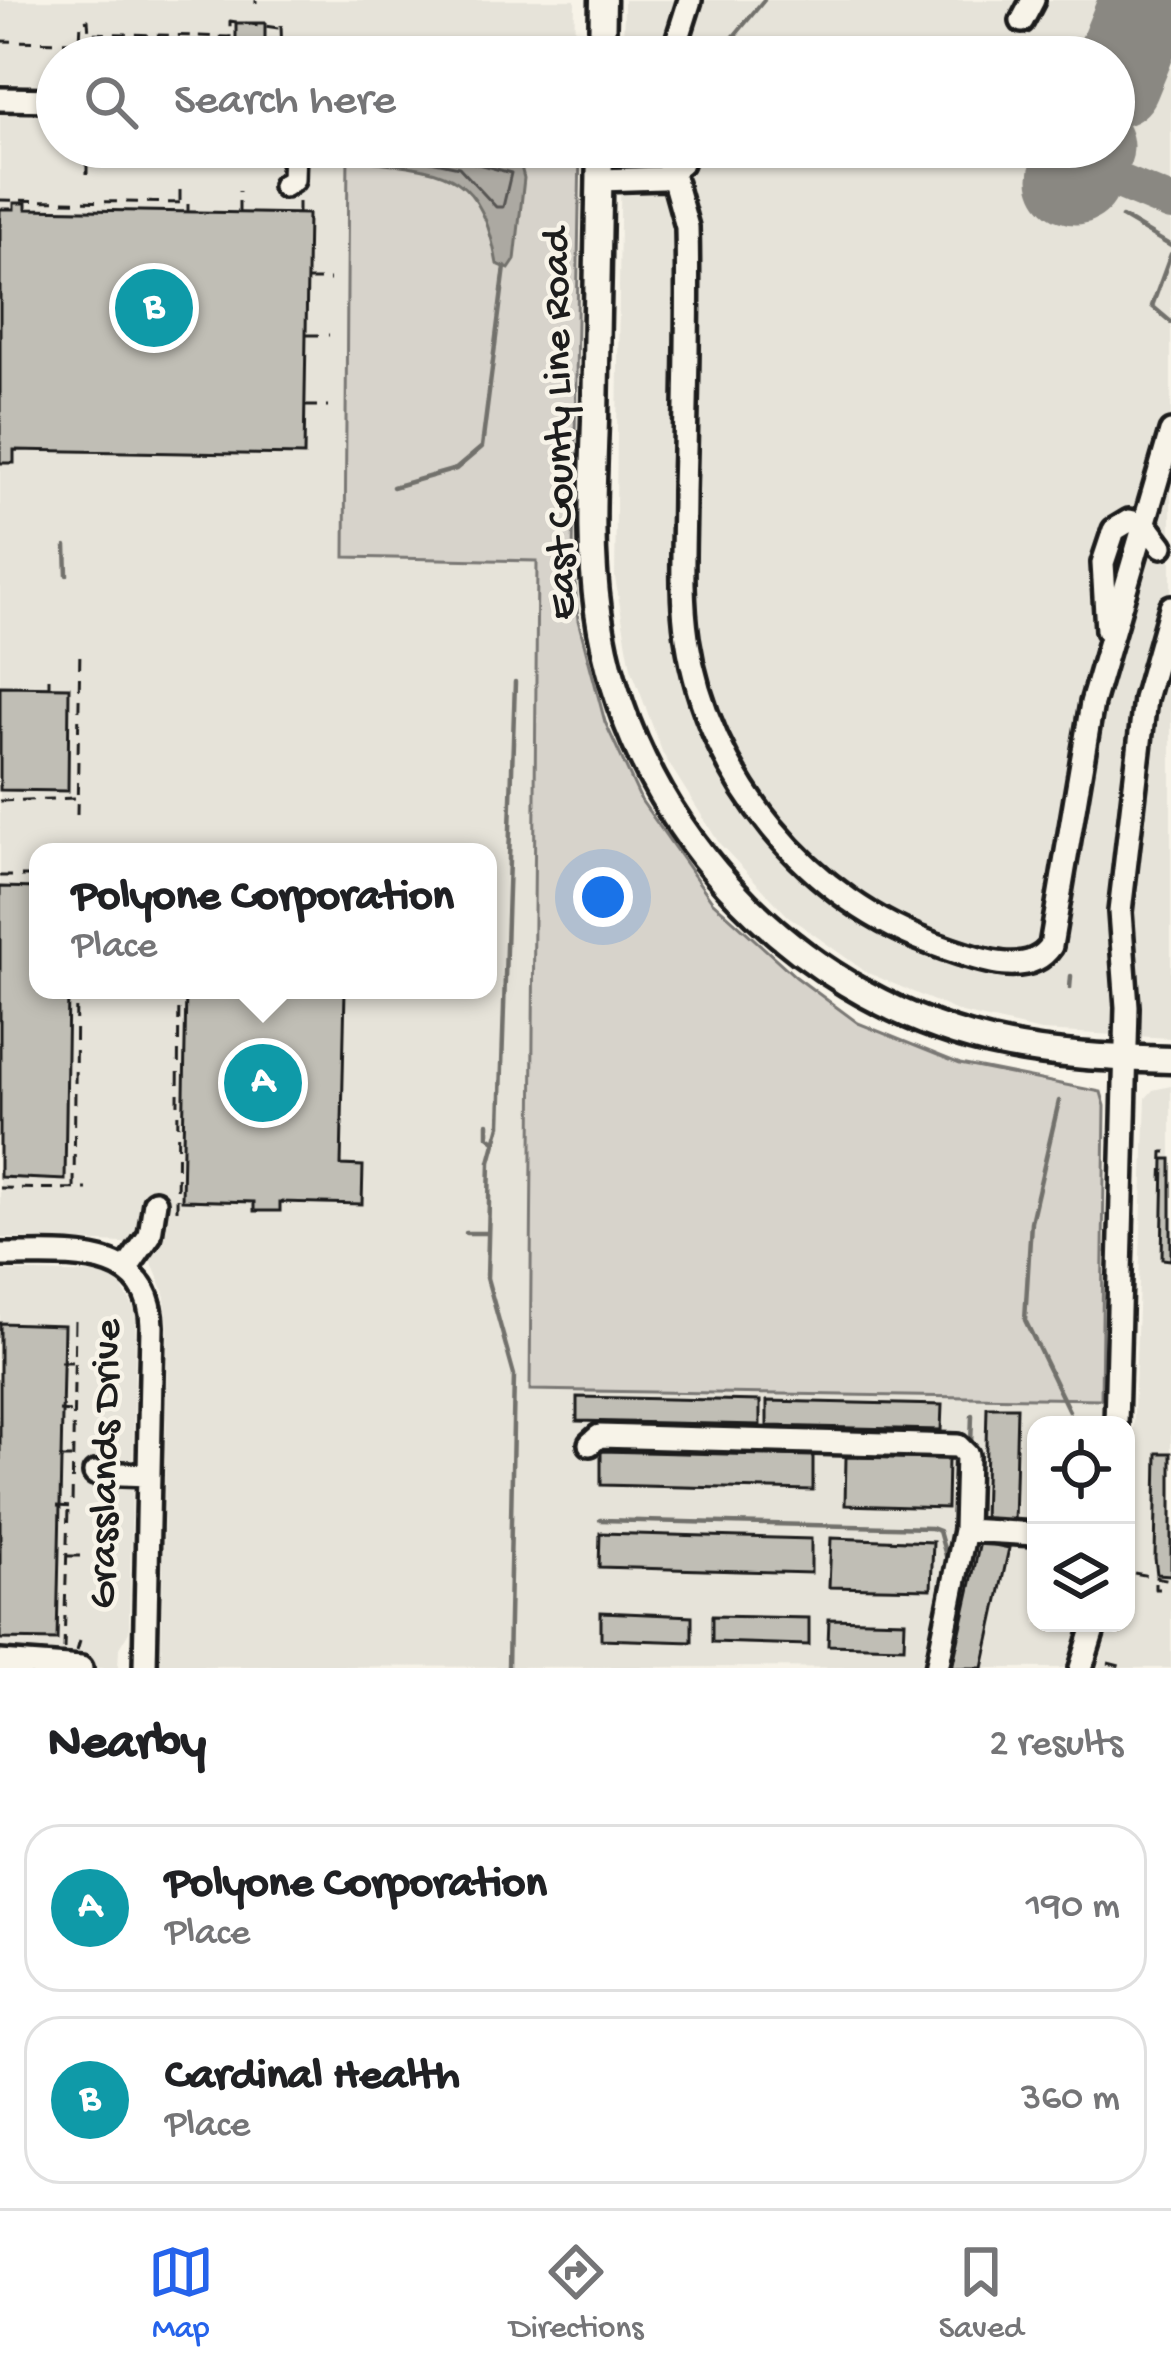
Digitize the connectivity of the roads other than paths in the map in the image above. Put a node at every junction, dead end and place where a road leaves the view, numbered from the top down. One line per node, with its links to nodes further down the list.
1 (603, 0): 5 (main road)
2 (691, 0): 6 (street)
3 (1033, 0): 4 (street)
4 (1022, 21)
5 (602, 36)
6 (679, 36)
7 (0, 99): 8 (street)
8 (36, 100)
9 (293, 168): 14 (street)
10 (599, 168): 13 (main road, East County Line Road)
11 (674, 168): 12 (street)
12 (672, 173): 13 (street); 20 (street)
13 (599, 180): 21 (main road, East County Line Road)
14 (291, 189)
15 (1171, 432): 16 (street)
16 (1146, 525): 17 (street); 18 (street); 20 (street)
17 (1167, 544): 18 (street)
18 (1137, 557): 20 (street)
19 (1171, 607): 21 (street)
20 (1108, 643)
21 (1125, 1058): 22 (main road, East County Line Road); 26 (street)
22 (1171, 1060)
23 (166, 1206): 25 (street)
24 (0, 1255): 25 (street)
25 (127, 1268): 29 (street, Grasslands Drive)
26 (1116, 1416)
27 (590, 1444): 30 (street)
28 (95, 1473): 29 (street)
29 (149, 1475): 35 (street, Grasslands Drive)
30 (965, 1530): 31 (street); 36 (street)
31 (1027, 1533)
32 (1092, 1632): 37 (street)
33 (0, 1662): 34 (street)
34 (81, 1668)
35 (145, 1668)
36 (937, 1668)
37 (1081, 1668)

